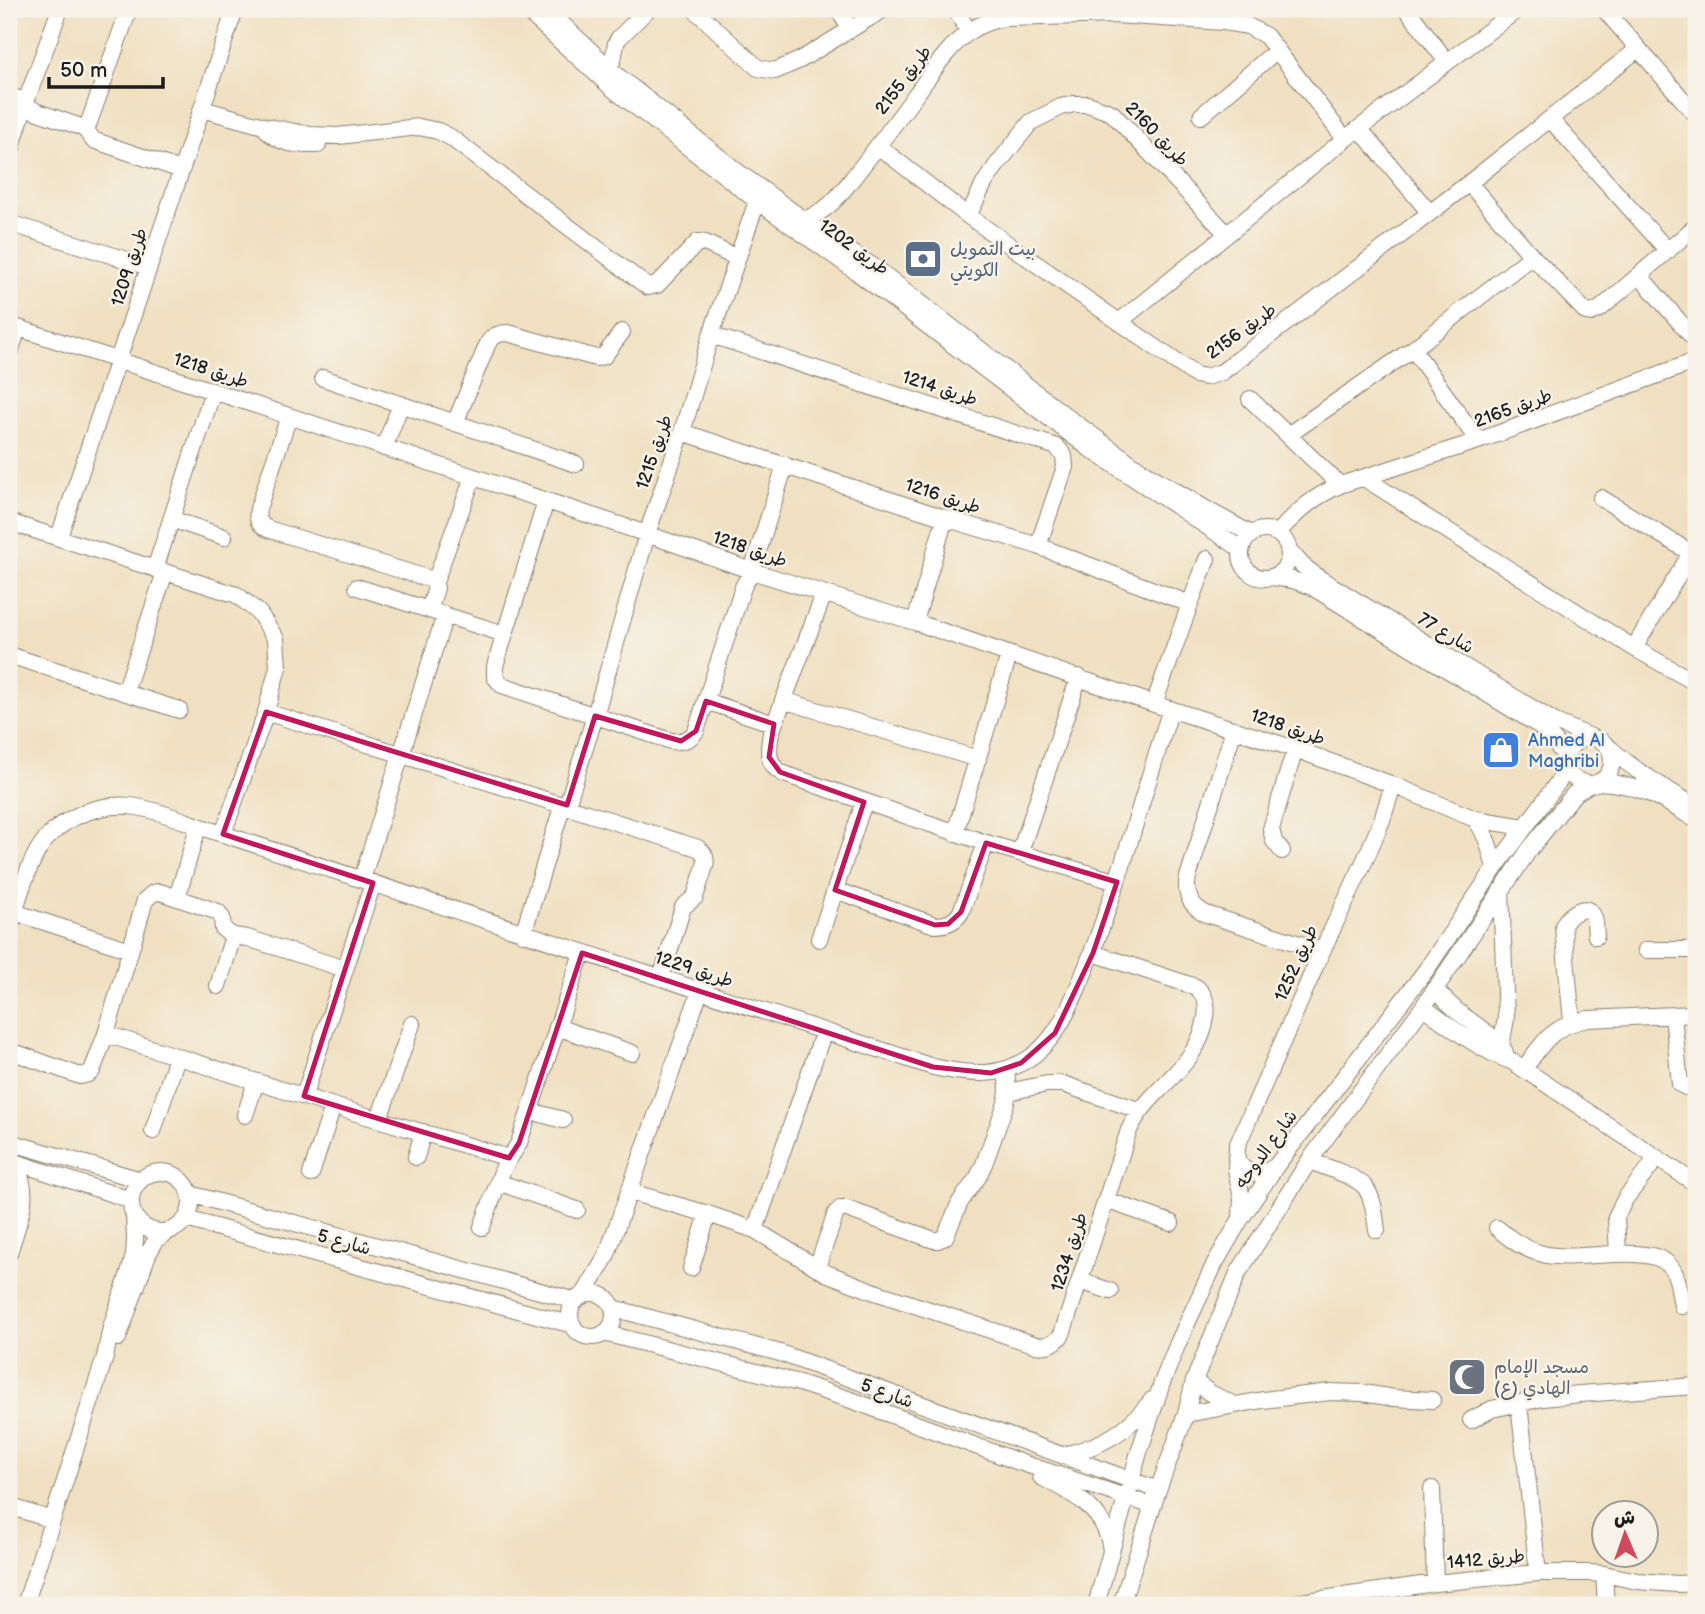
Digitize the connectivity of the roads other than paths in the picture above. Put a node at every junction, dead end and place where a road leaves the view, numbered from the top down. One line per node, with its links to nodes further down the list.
1 (60, 9): 23 (street)
2 (129, 9): 29 (street)
3 (235, 9): 24 (street, طريق 1209)
4 (525, 9): 35 (street, طريق 1202)
5 (546, 9): 39 (street, طريق 1202)
6 (648, 9): 20 (street)
7 (694, 9): 16 (street)
8 (838, 9): 16 (street)
9 (884, 9): 16 (street)
10 (955, 9): 17 (street)
11 (1407, 9): 21 (street)
12 (1518, 9): 21 (street)
13 (1604, 9): 18 (street)
14 (1115, 12): 15 (street, طريق 2155); 17 (street, طريق 2155)
15 (1224, 16): 19 (street, طريق 2155)
16 (850, 29)
17 (969, 32): 31 (street, طريق 2155)
18 (1639, 49): 26 (street); 27 (street, طريق 2156)
19 (1277, 50): 25 (street); 30 (street, طريق 2155)
20 (613, 60)
21 (1447, 62): 28 (street)
22 (9, 95): 23 (street)
23 (25, 104): 29 (street); 32 (street)
24 (202, 108): 33 (street, طريق 1209); 46 (street)
25 (1201, 116)
26 (1696, 116)
27 (1550, 119): 34 (street, طريق 2156); 44 (street)
28 (1359, 128): 30 (street); 37 (street)
29 (86, 131): 33 (street)
30 (1345, 139): 42 (street)
31 (878, 146): 36 (street, طريق 2155); 38 (street, طريق 2156)
32 (9, 156)
33 (181, 170): 47 (street, طريق 1209)
34 (1469, 183): 37 (street, طريق 2156); 45 (street)
35 (757, 201): 46 (street, طريق 1215); 84 (street, طريق 1202)
36 (831, 205): 39 (street, طريق 2155); 43 (street)
37 (1429, 212): 49 (street, طريق 2156)
38 (968, 216): 42 (street, طريق 2160); 49 (street, طريق 2156)
39 (804, 219): 43 (street, طريق 1202)
40 (9, 223): 47 (street)
41 (1696, 226): 44 (street)
42 (1227, 234): 49 (street)
43 (829, 238): 80 (street, طريق 1202)
44 (1668, 251): 48 (street)
45 (1532, 256): 48 (street); 54 (street)
46 (737, 258): 52 (street, طريق 1215)
47 (149, 267): 57 (street, طريق 1209)
48 (1639, 275): 53 (street)
49 (1119, 322)
50 (13, 327): 55 (street); 57 (street, طريق 1218)
51 (622, 332): 63 (street)
52 (711, 335): 64 (street, طريق 1215); 83 (street, طريق 1214)
53 (1696, 341)
54 (1413, 349): 65 (street); 66 (street)
55 (9, 355)
56 (1696, 360): 66 (street, طريق 2165)
57 (118, 361): 59 (street, طريق 1218); 81 (street, طريق 1209)
58 (323, 378): 61 (street)
59 (213, 391): 62 (street, طريق 1218); 76 (street)
60 (1250, 399): 65 (street)
61 (401, 404): 63 (street); 67 (street)
62 (289, 416): 67 (street, طريق 1218); 91 (street)
63 (455, 423): 68 (street)
64 (682, 432): 69 (street, طريق 1216); 79 (street, طريق 1215)
65 (1288, 435): 72 (street)
66 (1478, 441): 71 (street, طريق 2165)
67 (384, 448): 70 (street, طريق 1218)
68 (576, 464)
69 (785, 466): 75 (street, طريق 1216); 89 (street)
70 (473, 477): 74 (street, طريق 1218); 91 (street)
71 (1364, 478): 72 (street, طريق 2165); 98 (street)
72 (1340, 485): 78 (street, طريق 2165)
73 (1601, 498): 86 (street)
74 (546, 500): 79 (street, طريق 1218); 97 (street)
75 (945, 518): 83 (street, طريق 1216); 96 (street)
76 (171, 519): 82 (street); 88 (street)
77 (9, 522): 81 (street)
78 (1277, 533): 80 (street); 85 (street)
79 (647, 534): 89 (street, طريق 1218); 110 (street, طريق 1215)
80 (1251, 534): 84 (street)
81 (58, 537): 88 (street)
82 (224, 537)
83 (1038, 546): 94 (street, طريق 1216)
84 (1241, 549): 90 (street)
85 (1288, 549): 90 (street); 113 (street, شارع 77)
86 (1694, 549): 98 (street)
87 (1207, 559): 94 (street)
88 (160, 570): 103 (street); 109 (street)
89 (752, 571): 93 (street, طريق 1218); 105 (street)
90 (1272, 577): 118 (street, شارع 77)
91 (435, 582): 95 (street)
92 (356, 587): 95 (street)
93 (824, 594): 96 (street, طريق 1218); 104 (street)
94 (1190, 604): 106 (street)
95 (437, 613): 97 (street); 116 (street)
96 (915, 622): 100 (street, طريق 1218)
97 (504, 634): 110 (street)
98 (1634, 648): 102 (street)
99 (9, 655): 103 (street)
100 (1009, 655): 101 (street, طريق 1218); 117 (street)
101 (1079, 677): 106 (street, طريق 1218); 132 (street)
102 (1696, 683)
103 (125, 692): 108 (street)
104 (783, 700): 111 (street); 117 (street)
105 (706, 701): 110 (street); 111 (street)
106 (1154, 704): 107 (street, طريق 1218)
107 (1171, 709): 112 (street, طريق 1218); 135 (street, طريق 1229)
108 (179, 710)
109 (266, 712): 116 (street); 129 (street)
110 (595, 716): 122 (street, طريق 1215)
111 (774, 724): 121 (street)
112 (1234, 729): 115 (street, طريق 1218); 148 (street)
113 (1591, 737): 114 (street); 118 (street)
114 (1609, 748): 119 (street); 123 (street)
115 (1295, 749): 120 (street, طريق 1218); 131 (street)
116 (402, 755): 122 (street); 134 (street)
117 (978, 759): 128 (street)
118 (1566, 763): 119 (street); 127 (street, شارع الدوحه)
119 (1595, 783): 125 (street); 137 (street)
120 (1393, 785): 124 (street, طريق 1218); 148 (street, طريق 1252)
121 (864, 802): 128 (street); 136 (street)
122 (565, 805): 141 (street, طريق 1215); 153 (street)
123 (1696, 807)
124 (1475, 819): 127 (street, طريق 1218); 133 (street)
125 (1696, 820)
126 (198, 827): 129 (street, طريق 1229); 138 (street); 139 (street, طريق 1229)
127 (1525, 827): 133 (street, شارع الدوحه)
128 (955, 832): 130 (street)
129 (223, 834): 134 (street, طريق 1229)
130 (986, 843): 132 (street); 136 (street)
131 (1282, 851)
132 (1020, 852): 135 (street)
133 (1495, 868): 152 (street, شارع الدوحه)
134 (367, 881): 141 (street, طريق 1229); 151 (street)
135 (1117, 882): 150 (street, طريق 1229)
136 (835, 890): 144 (street)
137 (1501, 890): 155 (street); 165 (street)
138 (177, 898): 142 (street); 145 (street)
139 (14, 912): 140 (street, طريق 1229); 145 (street)
140 (9, 929)
141 (523, 934): 149 (street, طريق 1229)
142 (233, 936): 151 (street); 154 (street)
143 (1596, 936): 160 (street)
144 (819, 939)
145 (130, 950): 164 (street)
146 (1646, 950): 147 (street)
147 (1696, 950)
148 (1322, 951): 186 (street, طريق 1252)
149 (582, 953): 153 (street, طريق 1229); 162 (street)
150 (1093, 953): 170 (street, طريق 1229); 177 (street, طريق 1234)
151 (345, 969): 174 (street)
152 (1426, 970): 157 (street); 190 (street, شارع الدوحه)
153 (661, 978): 156 (street, طريق 1229)
154 (218, 986)
155 (1434, 989): 157 (street); 165 (street)
156 (700, 991): 163 (street, طريق 1229); 196 (street)
157 (1423, 1007): 169 (street); 189 (street)
158 (1696, 1014): 159 (street)
159 (1673, 1016): 160 (street); 172 (street)
160 (1572, 1022): 169 (street)
161 (412, 1024): 179 (street)
162 (558, 1027): 166 (street); 176 (street)
163 (824, 1031): 170 (street, طريق 1229); 208 (street)
164 (106, 1034): 167 (street); 168 (street)
165 (1501, 1046): 169 (street)
166 (632, 1052)
167 (19, 1054)
168 (177, 1056): 171 (street); 181 (street)
169 (1518, 1066): 187 (street)
170 (1006, 1069): 173 (street)
171 (256, 1082): 174 (street); 178 (street)
172 (1696, 1086)
173 (1008, 1092): 177 (street); 214 (street)
174 (304, 1096): 175 (street)
175 (333, 1106): 179 (street); 191 (street)
176 (530, 1111): 180 (street); 185 (street)
177 (1141, 1111): 199 (street, طريق 1234)
178 (245, 1115)
179 (379, 1119): 182 (street)
180 (563, 1120)
181 (153, 1131)
182 (423, 1132): 184 (street); 185 (street)
183 (9, 1142): 193 (street)
184 (416, 1157)
185 (509, 1158): 194 (street)
186 (1236, 1158): 190 (street); 204 (street, طريق 1252)
187 (1657, 1158): 195 (street); 212 (street)
188 (11, 1161): 192 (street); 198 (street)
189 (1309, 1161): 209 (street); 224 (street)
190 (1276, 1166): 204 (street, شارع الدوحه)
191 (311, 1174)
192 (55, 1175): 198 (street); 200 (street)
193 (141, 1181): 197 (street); 200 (street)
194 (498, 1182): 201 (street); 206 (street)
195 (1696, 1184)
196 (630, 1192): 202 (street, طريق 1234); 213 (street)
197 (190, 1194): 203 (street); 218 (street, شارع 5)
198 (25, 1199): 211 (street)
199 (1106, 1200): 205 (street); 216 (street, طريق 1234)
200 (132, 1207): 210 (street); 223 (street)
201 (577, 1210)
202 (708, 1214): 208 (street, طريق 1234); 215 (street)
203 (186, 1219): 210 (street); 221 (street, شارع 5)
204 (1240, 1220): 225 (street, شارع الدوحه)
205 (1171, 1223)
206 (482, 1227)
207 (1497, 1228): 212 (street)
208 (755, 1230): 214 (street, طريق 1234)
209 (1377, 1230)
210 (170, 1231): 223 (street)
211 (9, 1253)
212 (1618, 1254): 220 (street)
213 (606, 1257): 218 (street); 219 (street)
214 (817, 1267): 216 (street, طريق 1234)
215 (691, 1268)
216 (1080, 1281): 217 (street)
217 (1110, 1292)
218 (579, 1298): 219 (street); 221 (street)
219 (610, 1303): 222 (street); 232 (street, شارع 5)
220 (1682, 1306)
221 (573, 1325): 222 (street)
222 (604, 1333): 233 (street, شارع 5)
223 (105, 1357): 240 (street)
224 (1194, 1381): 229 (street); 230 (street)
225 (1162, 1383): 232 (street); 234 (street, شارع الدوحه)
226 (1696, 1386): 228 (street)
227 (1432, 1400): 229 (street)
228 (1519, 1404): 231 (street); 242 (street)
229 (1234, 1405): 230 (street)
230 (1186, 1414): 236 (street)
231 (1471, 1420)
232 (1064, 1455): 234 (street, شارع 5)
233 (1018, 1462): 237 (street, شارع 5); 241 (street)
234 (1132, 1480): 236 (street, شارع 5); 237 (street, شارع الدوحه)
235 (1432, 1489): 244 (street)
236 (1158, 1490): 239 (street)
237 (1127, 1497): 239 (street, شارع 5); 241 (street, شارع الدوحه)
238 (9, 1506): 240 (street)
239 (1153, 1506): 247 (street)
240 (52, 1520): 248 (street)
241 (1111, 1554): 249 (street, شارع الدوحه)
242 (1538, 1573): 243 (street, طريق 1412); 244 (street, طريق 1412)
243 (1604, 1574): 245 (street, طريق 1412); 251 (street)
244 (1435, 1583): 246 (street, طريق 1412)
245 (1696, 1583)
246 (1361, 1600): 250 (street, طريق 1412)
247 (1127, 1601)
248 (25, 1605)
249 (1096, 1605)
250 (1280, 1605)
251 (1605, 1605)

